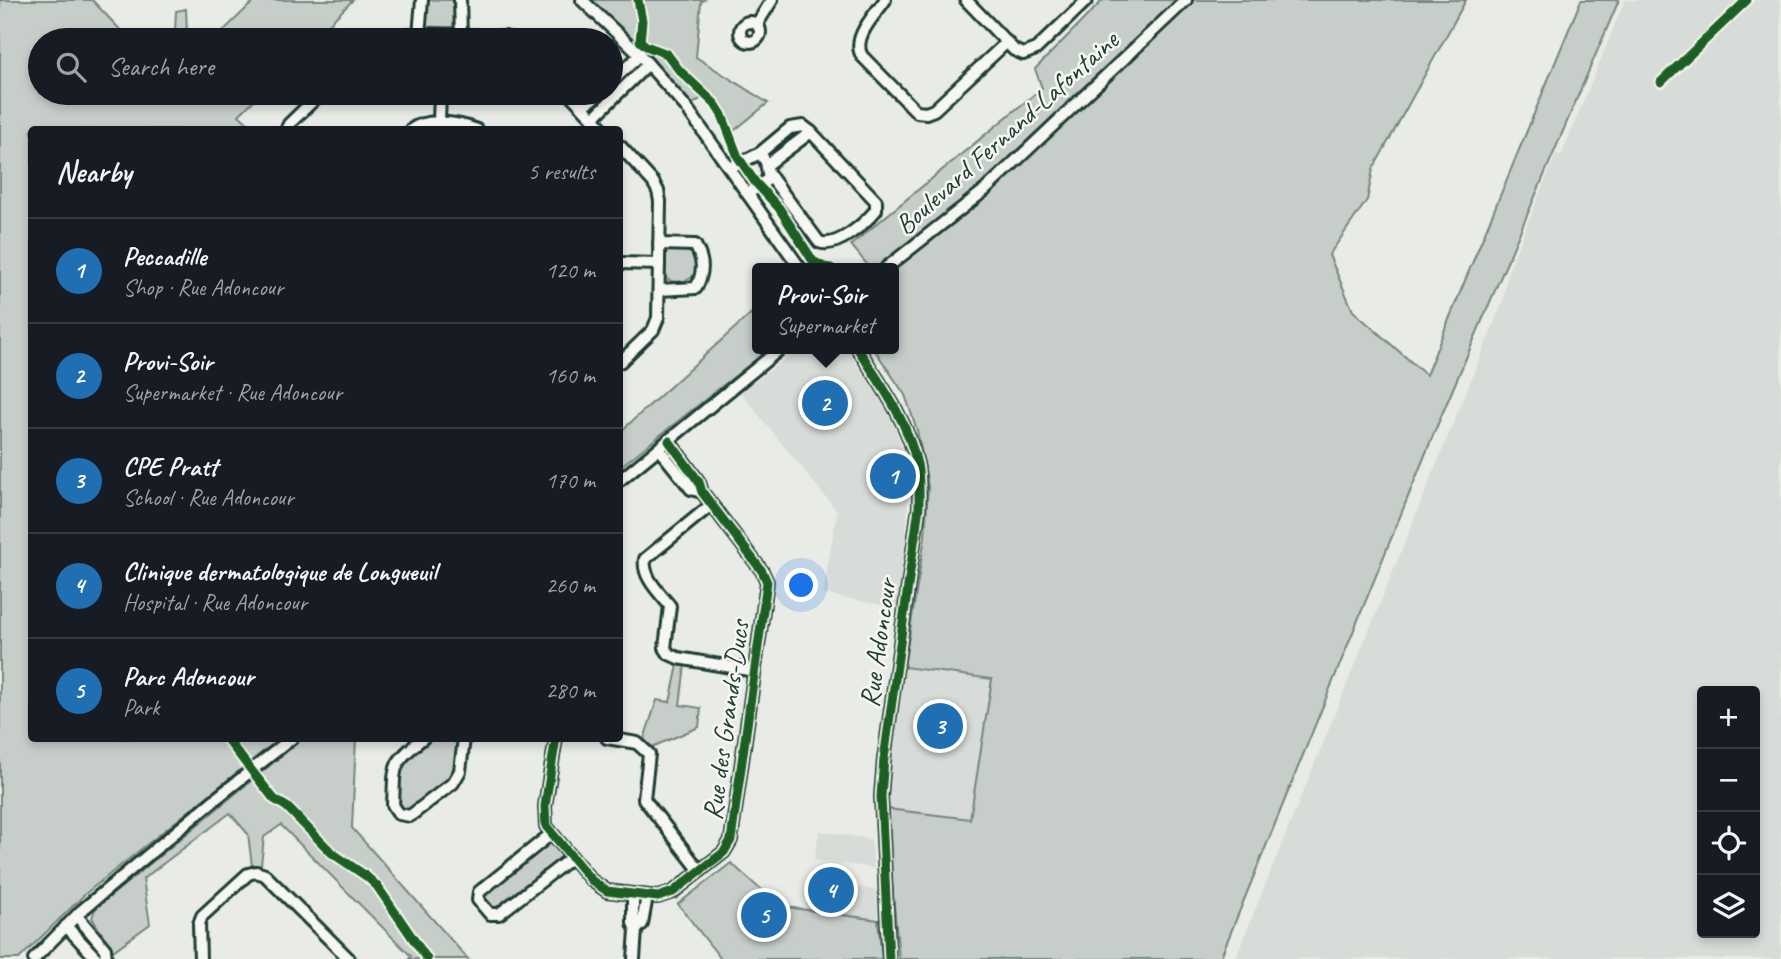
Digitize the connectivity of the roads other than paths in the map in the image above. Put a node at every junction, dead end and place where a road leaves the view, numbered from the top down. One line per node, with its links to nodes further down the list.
1 (422, 0): 10 (street)
2 (460, 0): 11 (street)
3 (582, 0): 12 (street)
4 (772, 0): 9 (street)
5 (885, 0): 14 (street)
6 (966, 0): 14 (street)
7 (1087, 0): 14 (street)
8 (1186, 0): 40 (street, Boulevard Fernand-Lafontaine)
9 (757, 24)
10 (420, 28)
11 (460, 28)
12 (612, 28)
13 (623, 39): 15 (street)
14 (1007, 42)
15 (640, 55): 16 (street); 17 (street)
16 (648, 64): 18 (street); 34 (street)
17 (623, 71)
18 (623, 89)
19 (310, 105): 26 (street)
20 (440, 105): 25 (street)
21 (585, 105): 23 (street)
22 (606, 105): 24 (street)
23 (583, 107): 24 (street)
24 (593, 118): 29 (street)
25 (439, 122): 27 (street); 28 (street)
26 (290, 126)
27 (416, 126)
28 (458, 126)
29 (600, 126)
30 (811, 132): 32 (street); 33 (street); 35 (street)
31 (623, 149): 37 (street)
32 (760, 153): 33 (street); 34 (street)
33 (767, 165): 35 (street)
34 (730, 168): 36 (street)
35 (771, 177): 36 (street)
36 (748, 194): 39 (street)
37 (659, 244): 41 (street); 42 (street)
38 (623, 263): 41 (street)
39 (796, 263)
40 (892, 263)
41 (659, 264): 42 (street)
42 (659, 290): 45 (street)
43 (774, 354): 46 (street)
44 (861, 354): 71 (street, Rue Adoncour)
45 (623, 359)
46 (669, 441): 47 (street); 49 (street, Rue des Grands-Ducs)
47 (659, 449): 48 (street); 49 (street, Rue des Grands-Ducs)
48 (623, 478)
49 (702, 492): 50 (street, Rue des Grands-Ducs)
50 (711, 505): 51 (street, Rue des Grands-Ducs); 51 (street)
51 (755, 670): 59 (street, Rue des Grands-Ducs)
52 (623, 741): 59 (street)
53 (287, 742): 62 (street)
54 (418, 742): 55 (street)
55 (464, 742)
56 (555, 742): 57 (street)
57 (551, 834): 58 (street, Rue des Grands-Ducs); 58 (street)
58 (571, 858): 60 (street, Rue des Grands-Ducs)
59 (700, 871): 61 (street, Rue des Grands-Ducs)
60 (633, 894): 61 (street, Rue des Grands-Ducs); 64 (street)
61 (647, 896): 64 (street)
62 (77, 916): 63 (street); 67 (street)
63 (66, 926): 65 (street); 66 (street)
64 (636, 930): 70 (street)
65 (34, 959)
66 (97, 959)
67 (106, 959)
68 (200, 959): 69 (street)
69 (349, 959)
70 (634, 959)
71 (889, 959)

